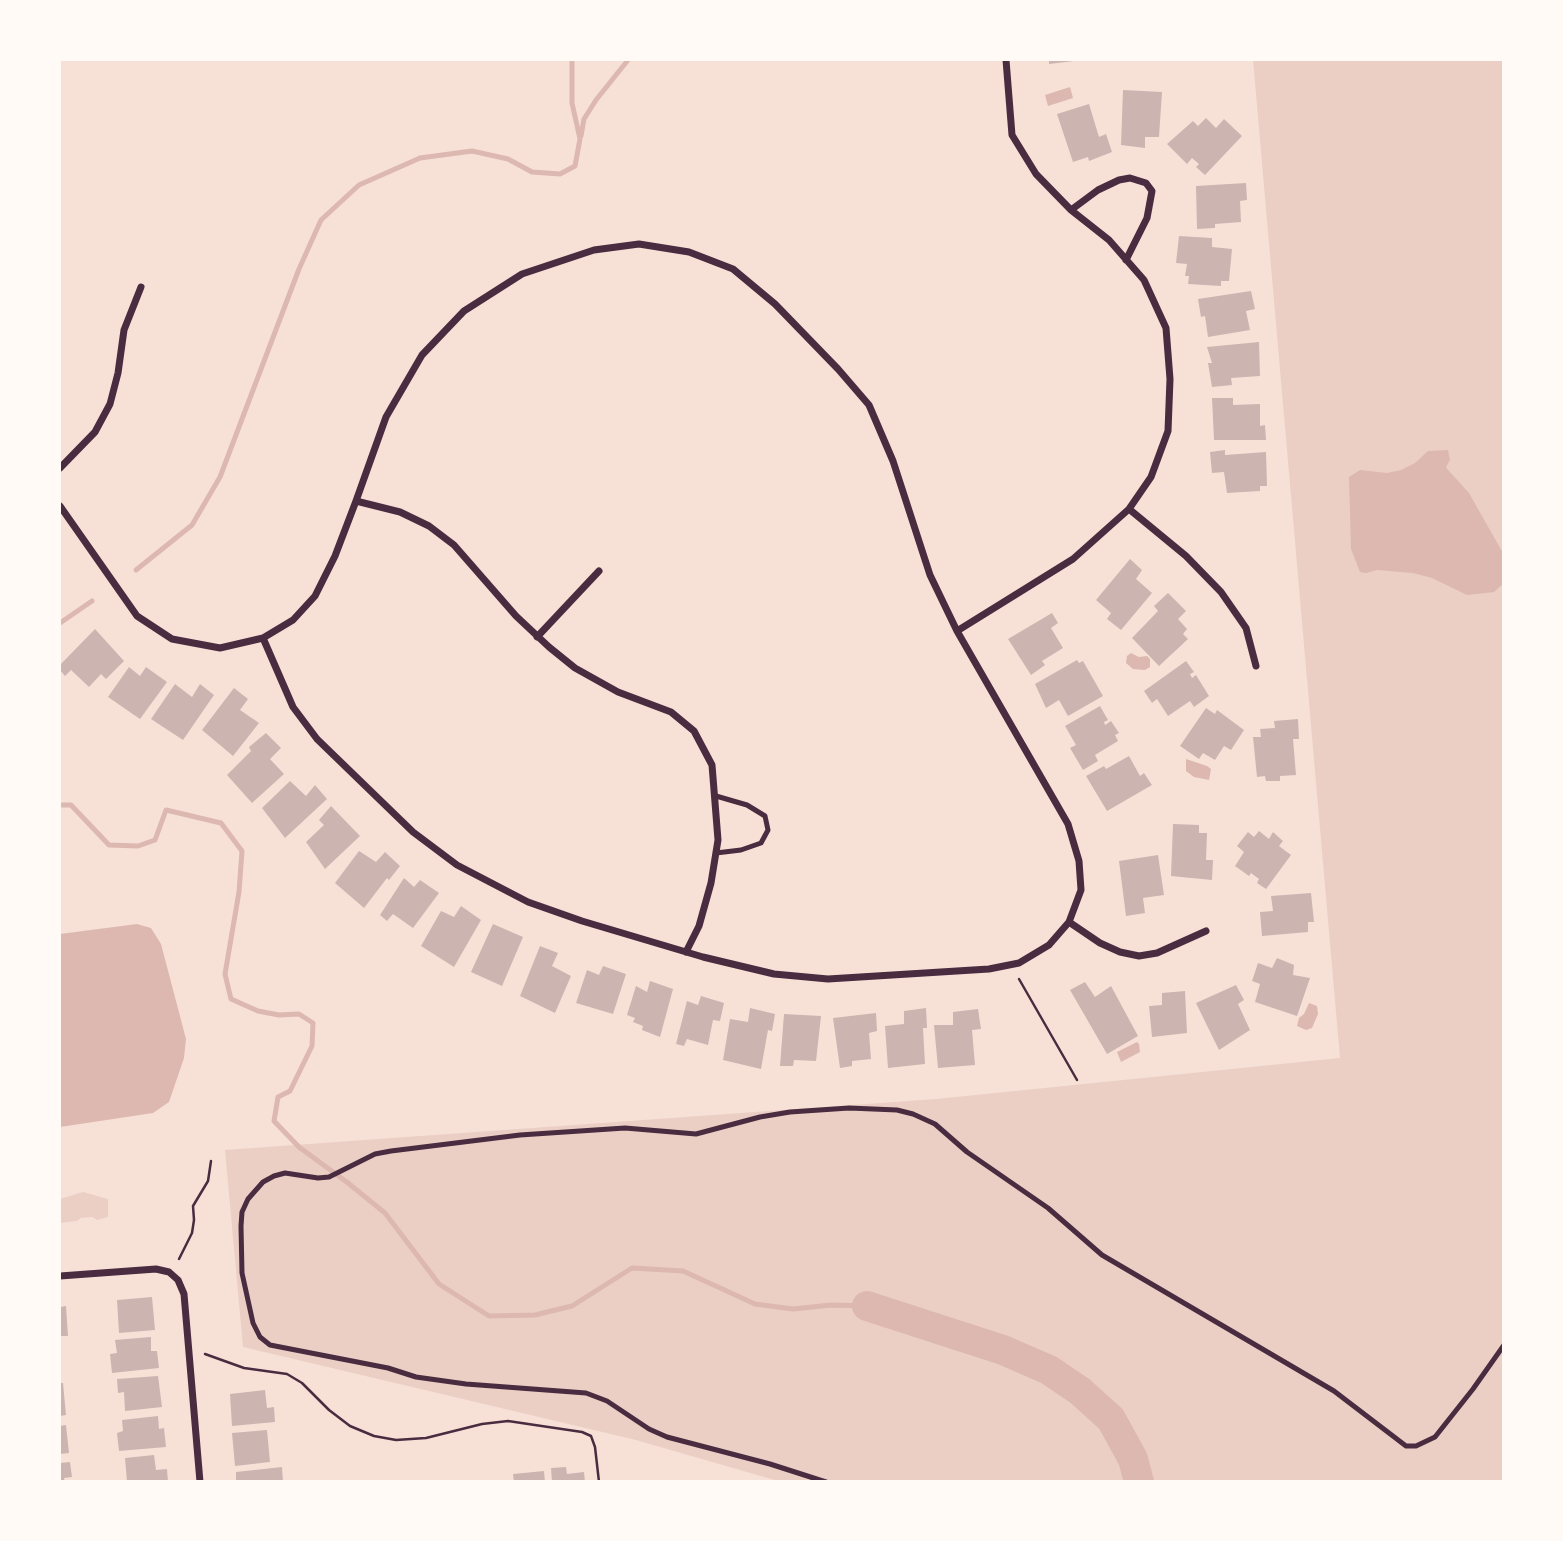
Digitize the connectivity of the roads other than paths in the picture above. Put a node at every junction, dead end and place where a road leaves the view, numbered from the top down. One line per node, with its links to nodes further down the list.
1 (1006, 60): 2 (street)
2 (1071, 210): 3 (street); 3 (street)
3 (1126, 260): 8 (street)
4 (141, 287): 5 (street)
5 (60, 468)
6 (356, 501): 10 (street); 11 (street); 12 (street)
7 (60, 506): 12 (street)
8 (1129, 509): 10 (street); 13 (street)
9 (599, 571): 11 (street)
10 (957, 631): 16 (street)
11 (537, 637): 14 (street)
12 (263, 638): 18 (street)
13 (1256, 666)
14 (716, 796): 15 (street); 15 (lane)
15 (716, 853): 18 (street)
16 (1069, 922): 17 (street); 18 (street)
17 (1206, 932)
18 (686, 952)
19 (60, 1276): 21 (street)
20 (1503, 1345): 22 (lane)
21 (200, 1482)
22 (826, 1482)

